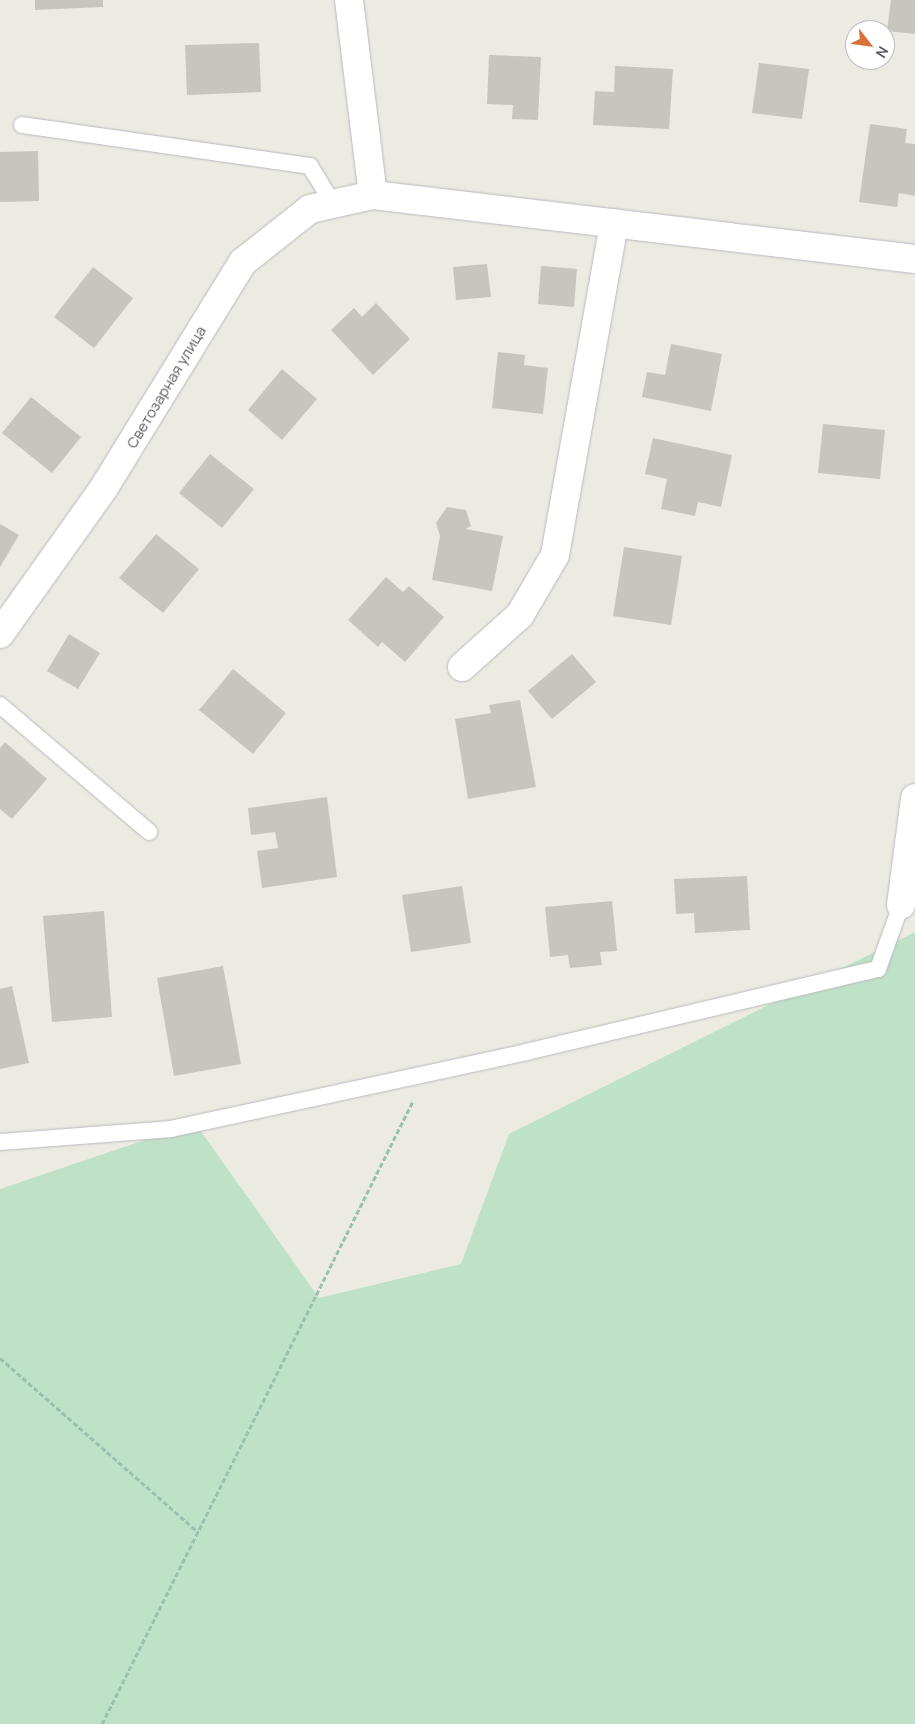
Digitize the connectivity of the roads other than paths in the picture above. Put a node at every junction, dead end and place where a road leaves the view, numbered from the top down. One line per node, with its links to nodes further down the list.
1 (349, 0): 3 (street)
2 (22, 125): 4 (lane)
3 (373, 195): 4 (street, Светозарная улица); 5 (street, Светозарная улица)
4 (333, 204): 7 (street, Светозарная улица)
5 (614, 223): 6 (street, Светозарная улица); 8 (street)
6 (915, 259)
7 (0, 634)
8 (462, 667)
9 (0, 705): 11 (lane)
10 (915, 798): 12 (street)
11 (149, 832)
12 (901, 905): 13 (lane)
13 (0, 1142)

